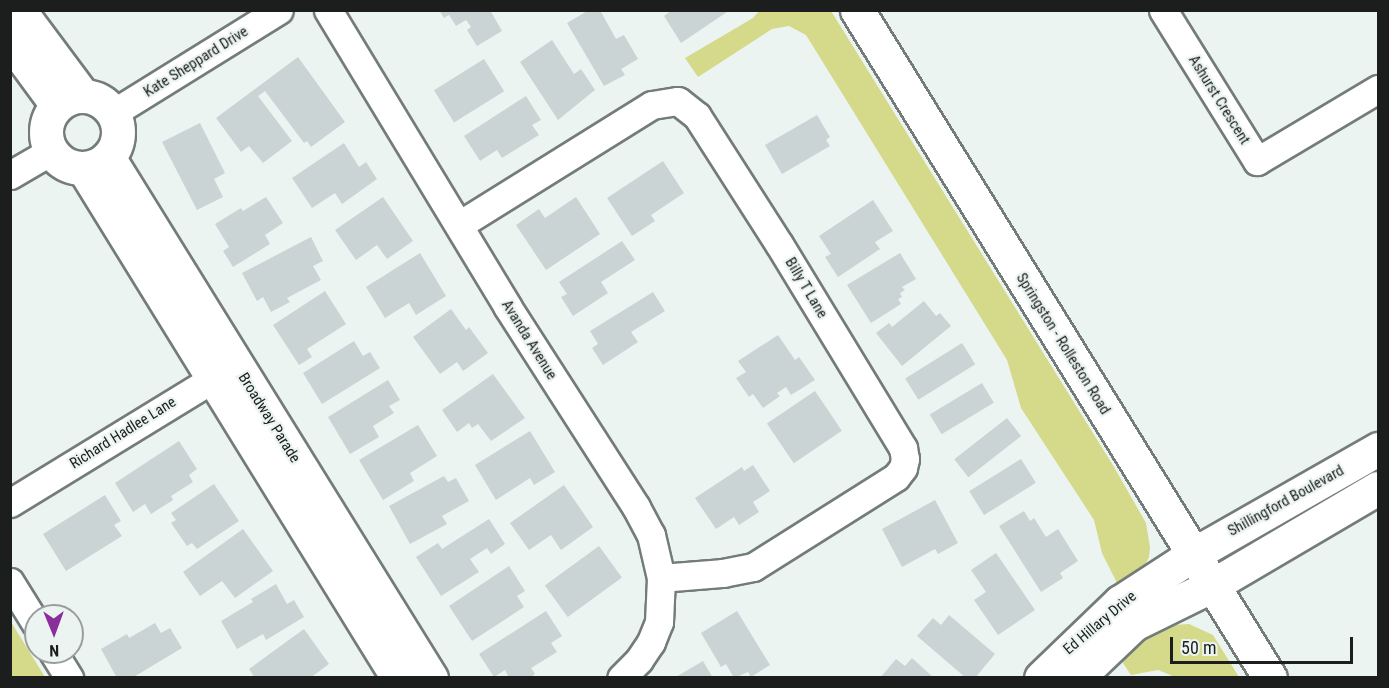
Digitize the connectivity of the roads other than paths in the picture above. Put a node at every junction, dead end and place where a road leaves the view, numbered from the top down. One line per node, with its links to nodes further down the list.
1 (19, 10): 8 (street)
2 (279, 10): 9 (street, Kate Sheppard Drive)
3 (328, 10): 13 (street, Avanda Avenue)
4 (857, 10): 18 (street, Springston - Rolleston Road)
5 (1163, 10): 7 (street, Ashurst Crescent)
6 (10, 41): 8 (street)
7 (1378, 89)
8 (70, 101): 9 (street); 10 (street)
9 (113, 113): 11 (street)
10 (51, 151): 11 (street); 12 (street)
11 (96, 163): 14 (street, Broadway Parade)
12 (10, 175)
13 (459, 225): 19 (street, Avanda Avenue); 19 (street, Billy T Lane)
14 (225, 371): 17 (street, Richard Hadlee Lane); 25 (street, Broadway Parade); 26 (street, Broadway Parade)
15 (1378, 449): 18 (street, Shillingford Boulevard)
16 (1378, 488): 21 (street)
17 (10, 504)
18 (1194, 554): 21 (street, Springston - Rolleston Road); 28 (street, Ed Hillary Drive)
19 (661, 578): 27 (street, Avanda Avenue)
20 (10, 582): 22 (street)
21 (1213, 585): 29 (street, Ed Hillary Drive); 30 (street, Springston - Rolleston Road)
22 (24, 605)
23 (60, 664): 24 (street)
24 (69, 678)
25 (399, 678)
26 (431, 678)
27 (621, 678)
28 (1041, 678)
29 (1077, 678)
30 (1270, 678)

